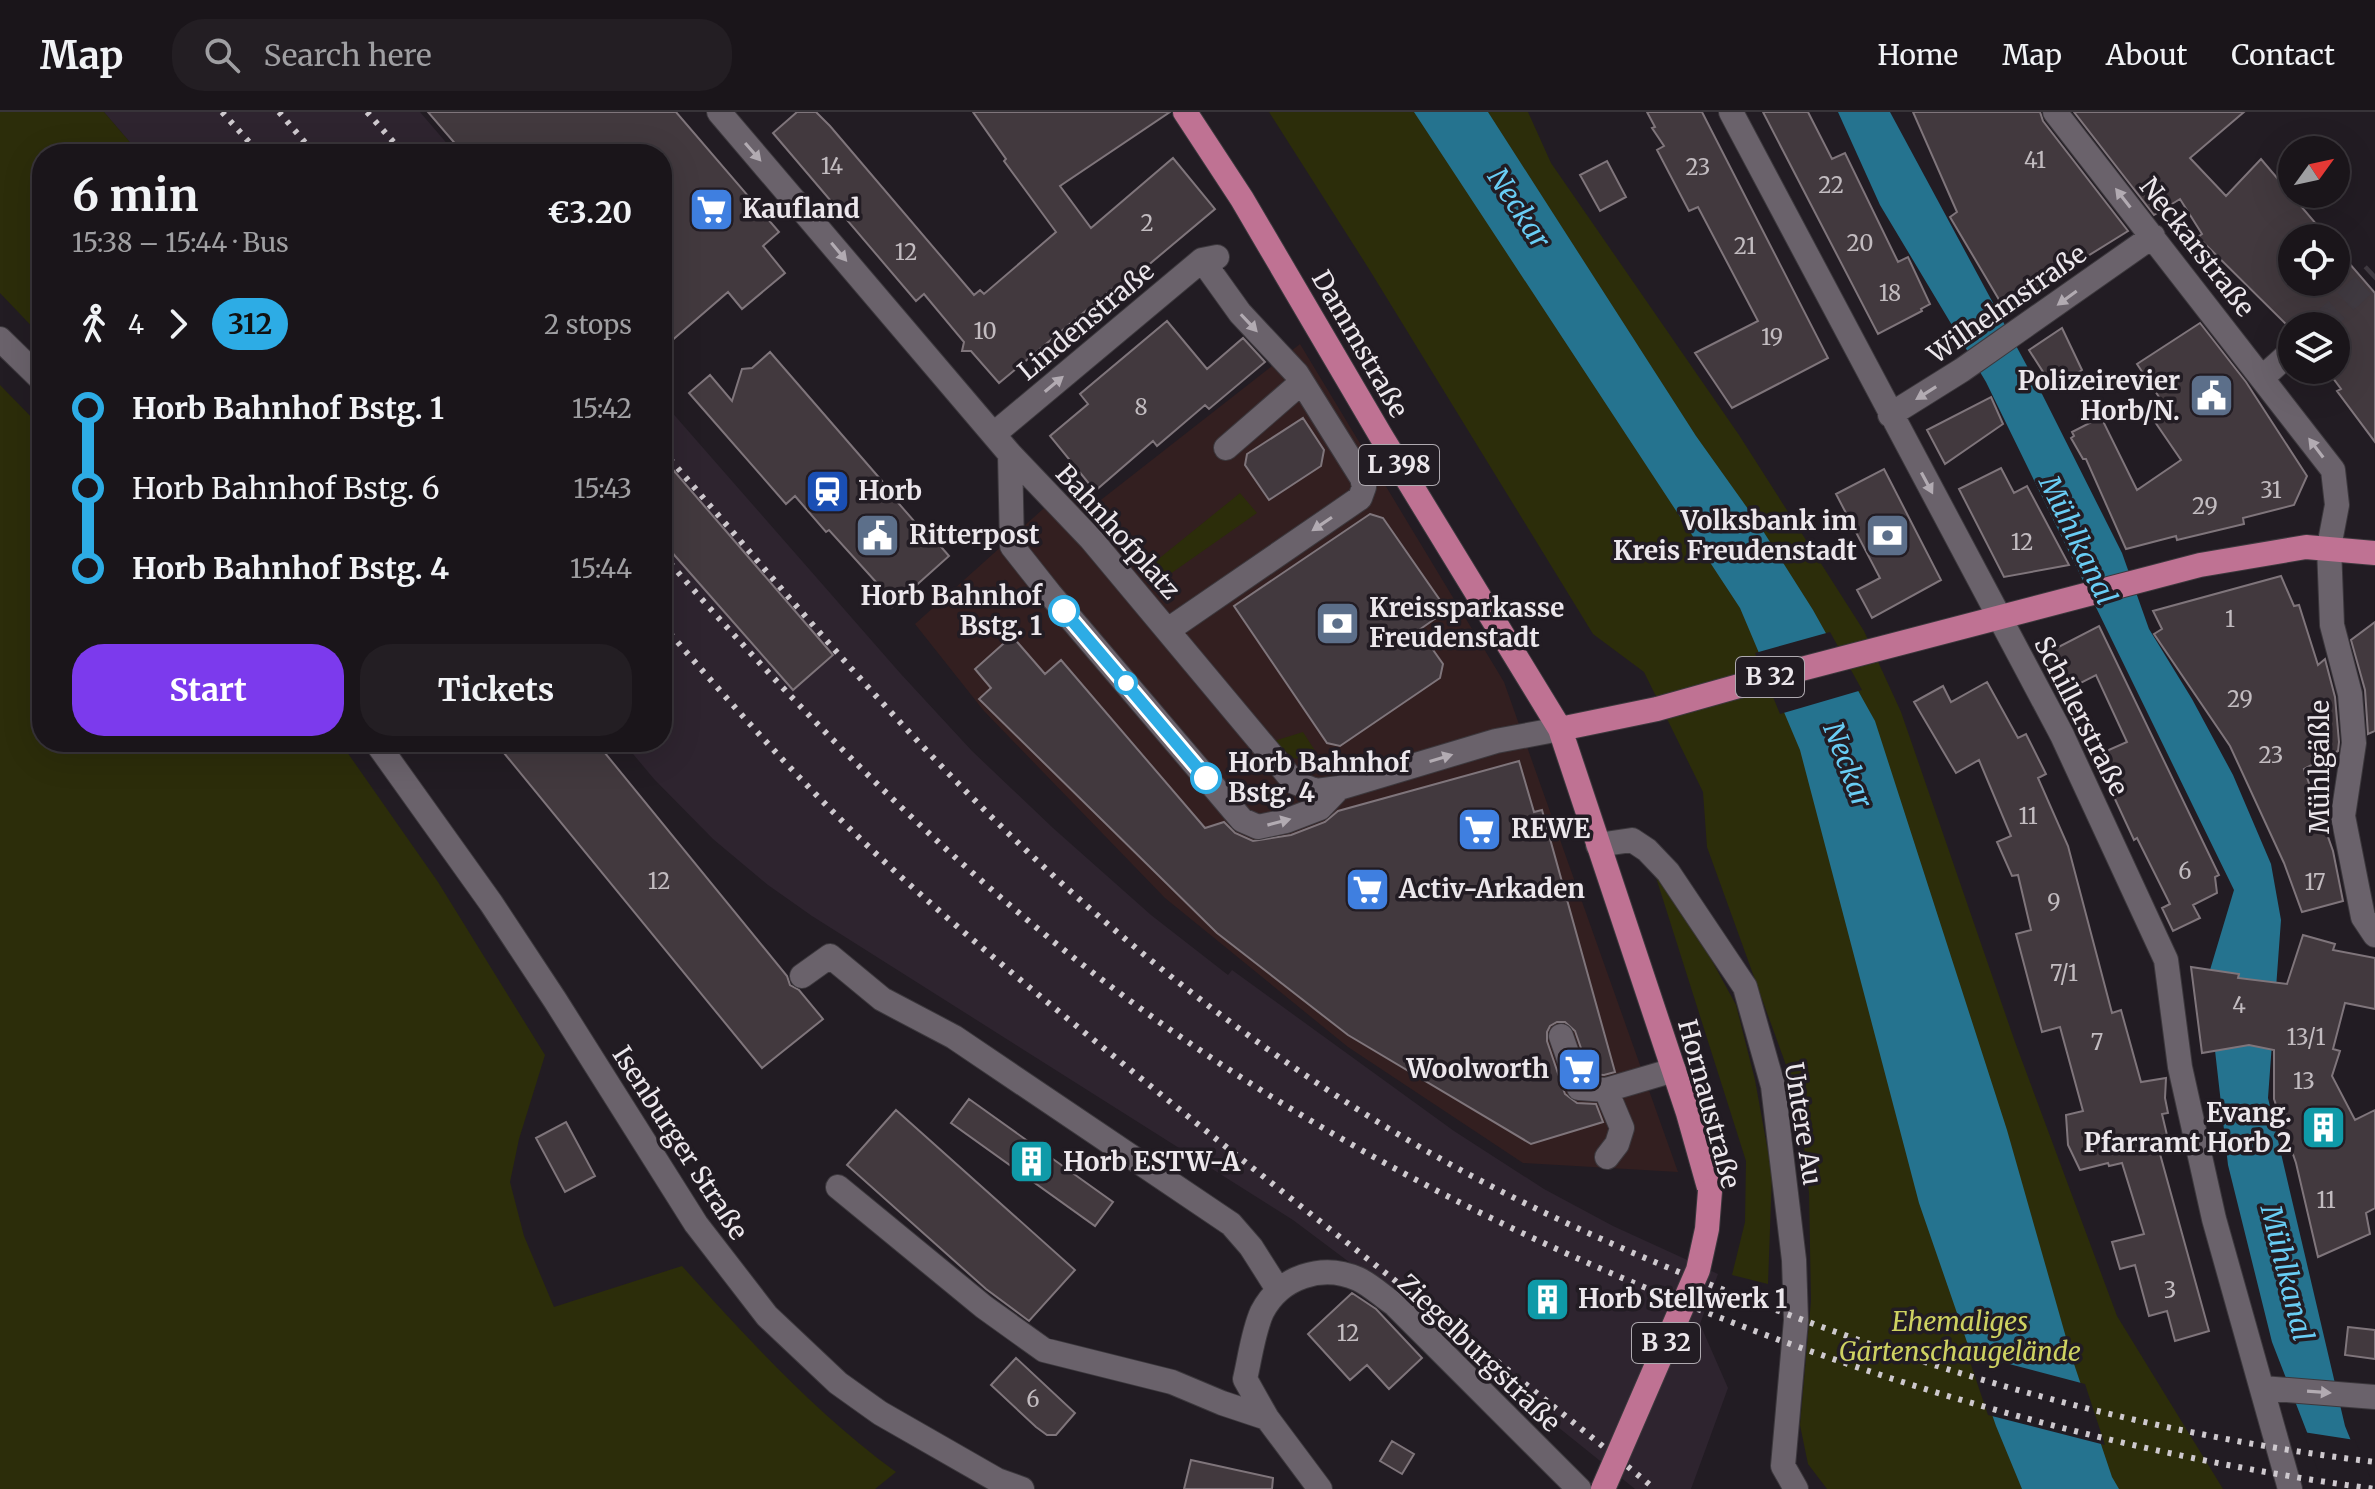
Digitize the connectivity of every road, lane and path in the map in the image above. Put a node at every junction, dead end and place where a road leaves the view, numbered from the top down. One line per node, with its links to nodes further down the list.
1 (719, 112): 12 (street, Bahnhofplatz, one-way to 12)
2 (1185, 112): 20 (main road, Dammstraße / L 398)
3 (1731, 112): 11 (street, Schillerstraße)
4 (2055, 112): 5 (street, Neckarstraße, one-way to 4)
5 (2153, 236): 9 (street, Neckarstraße); 11 (street, Wilhelmstraße, one-way to 11)
6 (0, 339): 8 (street)
7 (2278, 364): 9 (street)
8 (32, 370)
9 (2262, 378): 16 (street, Neckarstraße, one-way to 9)
10 (1302, 382): 12 (street, Lindenstraße, one-way to 10); 13 (street); 19 (street, one-way to 19)
11 (1890, 415): 18 (street, Schillerstraße, one-way to 18)
12 (994, 434): 14 (street, Bahnhofplatz)
13 (1226, 448)
14 (1010, 454): 15 (street, Bahnhofplatz); 22 (street, one-way to 22)
15 (1059, 507): 19 (street, Bahnhofplatz); 23 (street)
16 (2329, 547): 17 (main road, B 32); 18 (main road, B 32); 25 (street, Mühlgäßle)
17 (2375, 553)
18 (1999, 617): 20 (main road, B 32); 33 (street, Schillerstraße)
19 (1168, 630): 23 (street, Bahnhofplatz)
20 (1560, 729): 22 (street, one-way to 20); 24 (main road, Hornaustraße / B 32)
21 (383, 752): 36 (street, Isenburger Straße)
22 (1339, 788): 23 (street)
23 (1308, 789)
24 (1598, 845): 28 (main road, Hornaustraße / B 32); 40 (street, Untere Au)
25 (2375, 935)
26 (802, 976): 32 (street)
27 (1561, 1036): 29 (street)
28 (1674, 1070): 29 (street); 39 (main road, Hornaustraße / B 32, bridge)
29 (1606, 1090): 30 (street)
30 (1607, 1157)
31 (838, 1187): 35 (street)
32 (1277, 1288): 35 (street); 38 (street, Ziegelburgstraße)
33 (2274, 1389): 34 (street, one-way to 34); 41 (street, Schillerstraße)
34 (2363, 1396)
35 (1267, 1418): 37 (street)
36 (1022, 1489)
37 (1320, 1489)
38 (1579, 1489)
39 (1603, 1489)
40 (1796, 1489)
41 (2290, 1489)

